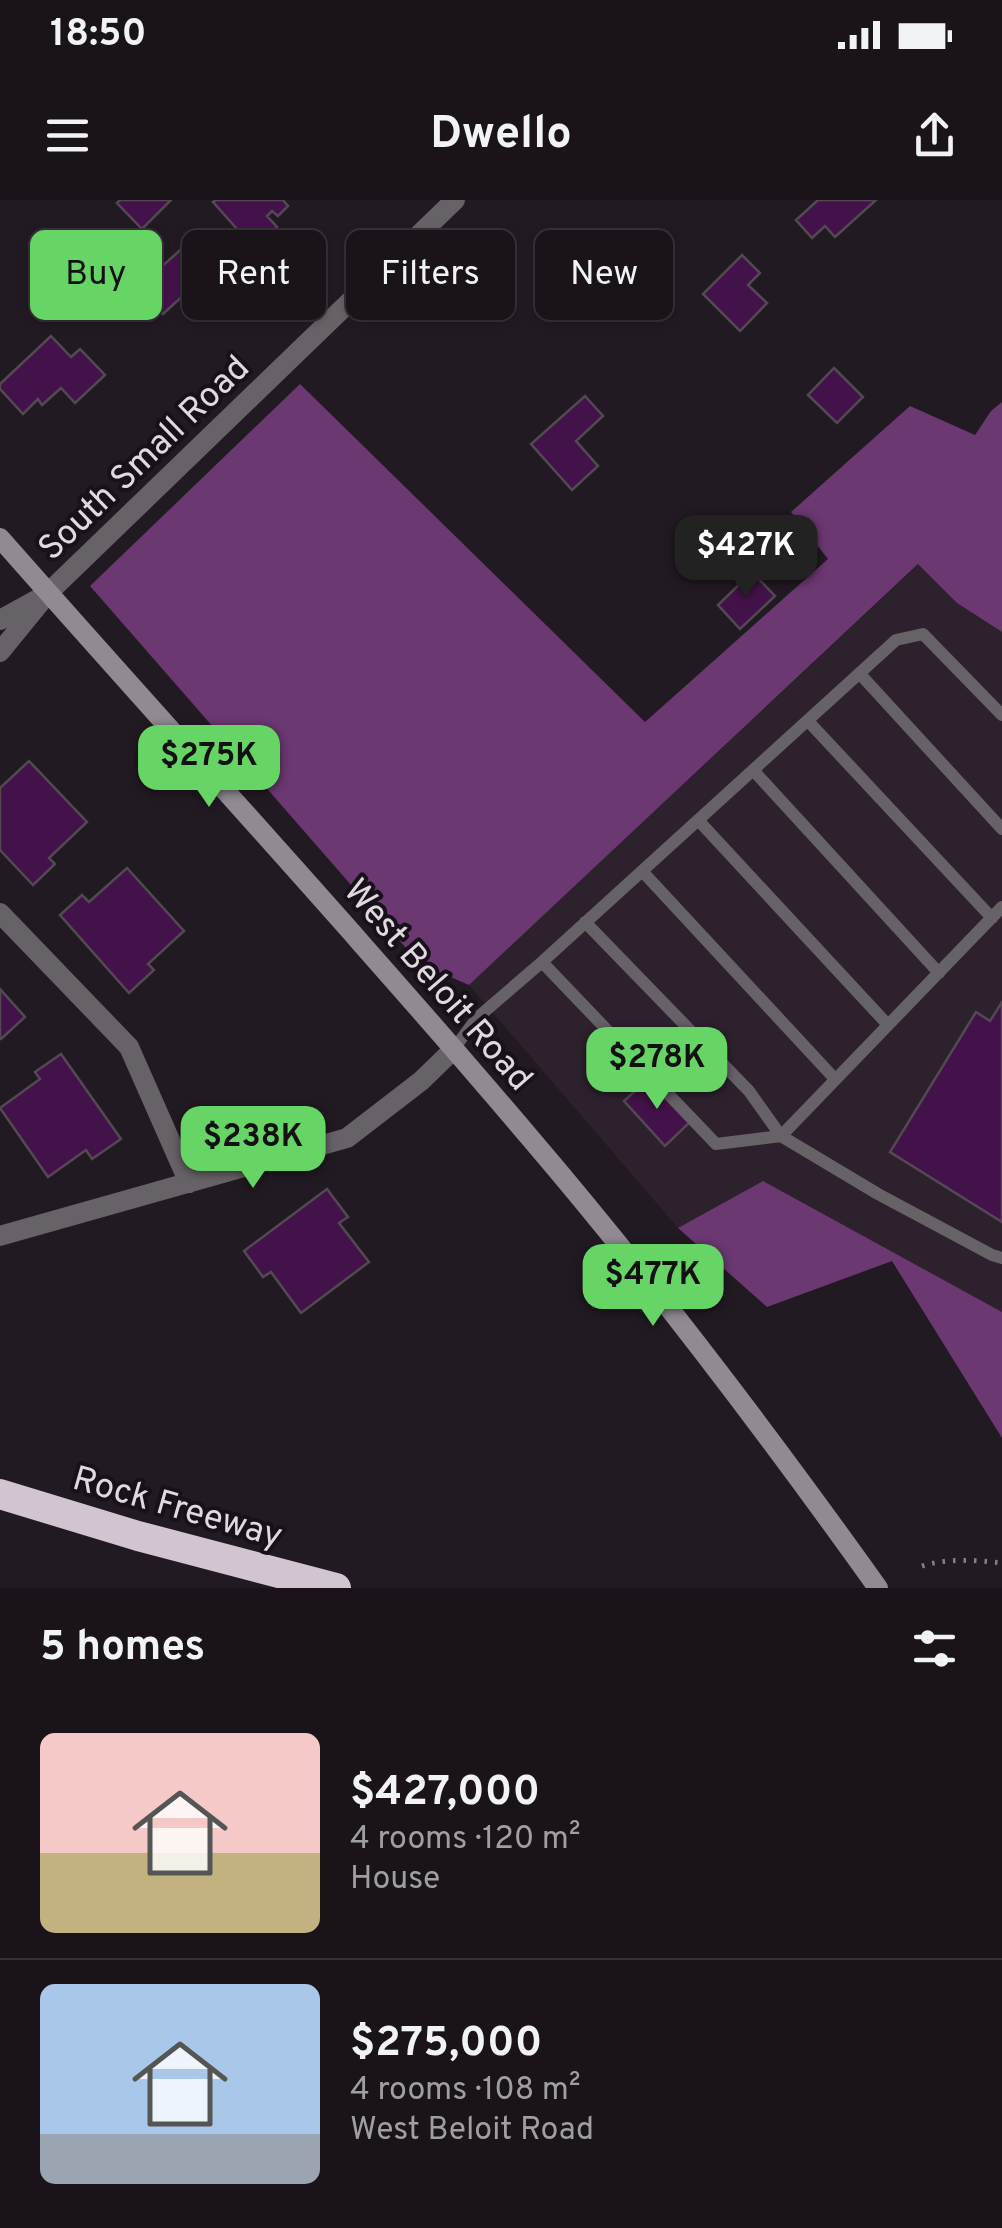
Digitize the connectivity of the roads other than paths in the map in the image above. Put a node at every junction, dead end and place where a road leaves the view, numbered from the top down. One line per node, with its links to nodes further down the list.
1 (455, 200): 3 (street, South Small Road)
2 (0, 538): 3 (main road, West Beloit Road)
3 (48, 593): 4 (street); 5 (street); 19 (main road, West Beloit Road)
4 (0, 620)
5 (0, 652)
6 (860, 674): 7 (lane); 8 (lane); 11 (lane)
7 (1002, 715)
8 (808, 720): 9 (lane); 14 (lane)
9 (752, 770): 10 (lane); 17 (lane)
10 (698, 820): 12 (lane); 18 (lane)
11 (1002, 829)
12 (642, 870): 15 (lane); 20 (lane)
13 (0, 913): 22 (street)
14 (997, 913): 17 (lane)
15 (585, 922): 16 (lane); 21 (lane)
16 (542, 962): 19 (lane); 21 (lane)
17 (939, 972): 18 (lane)
18 (888, 1025): 20 (lane)
19 (453, 1050): 22 (street); 27 (main road, West Beloit Road)
20 (836, 1080): 21 (lane)
21 (781, 1136): 24 (lane)
22 (189, 1183): 23 (street)
23 (0, 1236)
24 (1002, 1258)
25 (0, 1494): 26 (highway, Rock Freeway)
26 (336, 1588)
27 (878, 1588)

